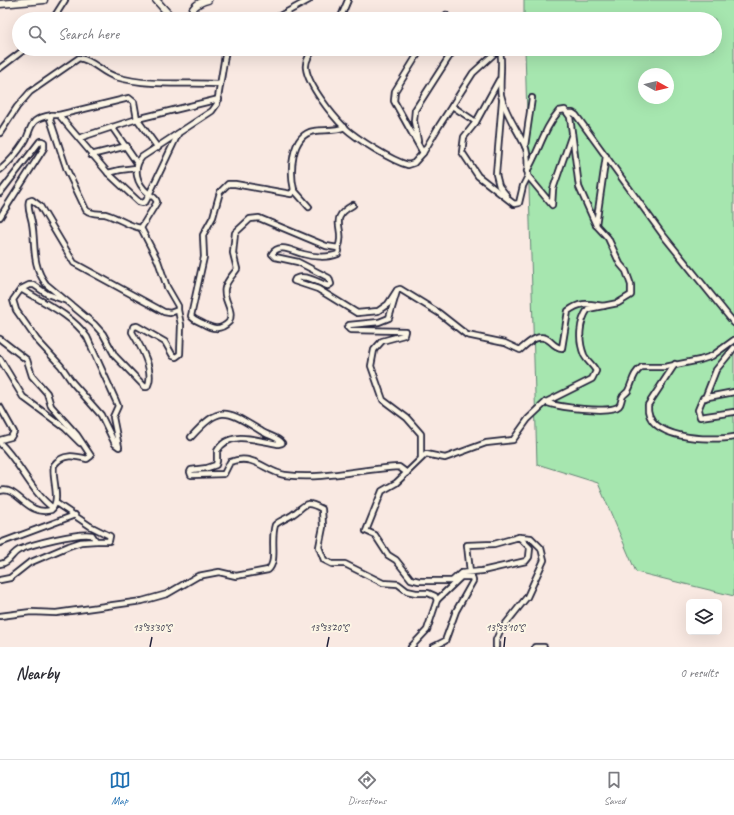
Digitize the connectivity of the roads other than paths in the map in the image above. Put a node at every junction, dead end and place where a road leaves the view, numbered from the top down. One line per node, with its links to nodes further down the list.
1 (44, 0): 7 (main road)
2 (65, 0): 8 (street)
3 (156, 0): 9 (main road)
4 (208, 0): 10 (main road)
5 (309, 0): 11 (street)
6 (348, 0): 12 (street)
7 (0, 4)
8 (57, 12)
9 (167, 12)
10 (192, 12)
11 (287, 12)
12 (343, 12)
13 (16, 56): 20 (street)
14 (225, 56): 22 (street)
15 (310, 56): 33 (street)
16 (417, 56): 39 (street)
17 (450, 56): 39 (street)
18 (492, 56): 26 (street)
19 (502, 56): 21 (street)
20 (0, 68)
21 (500, 80): 25 (street); 31 (street)
22 (220, 84): 24 (street); 34 (street)
23 (532, 98): 40 (street)
24 (219, 99): 30 (street); 35 (street)
25 (502, 99): 40 (street); 53 (street)
26 (452, 106): 31 (street); 42 (street)
27 (568, 113): 36 (street); 44 (street); 49 (street)
28 (52, 115): 29 (street); 47 (street); 58 (street)
29 (59, 116): 30 (street); 37 (street)
30 (137, 119): 32 (street); 41 (street)
31 (476, 122): 53 (street)
32 (112, 127): 37 (street); 38 (street)
33 (344, 127): 42 (street); 50 (street)
34 (0, 132)
35 (178, 134): 41 (street); 52 (street)
36 (572, 134): 49 (street); 57 (street)
37 (78, 138): 43 (street)
38 (127, 146): 43 (street); 45 (street)
39 (419, 146): 42 (street)
40 (525, 146): 49 (street)
41 (158, 148): 45 (street)
42 (423, 153)
43 (91, 155): 48 (street)
44 (606, 156): 57 (street); 65 (street)
45 (137, 163): 46 (street)
46 (136, 168): 48 (street); 52 (street)
47 (0, 170)
48 (108, 173): 52 (street)
49 (528, 174): 53 (street)
50 (294, 190): 55 (street); 59 (street)
51 (0, 193): 56 (street)
52 (149, 194): 58 (street)
53 (507, 197)
54 (353, 205): 59 (street)
55 (309, 207)
56 (0, 217)
57 (596, 225): 63 (street)
58 (140, 228): 64 (street)
59 (338, 248): 61 (street)
60 (21, 289): 60 (street); 62 (street)
61 (397, 290): 63 (street); 81 (street)
62 (69, 302): 64 (street); 64 (street)
63 (604, 306): 73 (street)
64 (178, 310)
65 (734, 324)
66 (0, 339): 80 (street)
67 (734, 340): 70 (street)
68 (734, 348): 72 (street)
69 (0, 359): 80 (street)
70 (675, 364): 73 (street); 77 (street)
71 (734, 392): 72 (street)
72 (705, 398): 75 (street)
73 (546, 402): 81 (street)
74 (0, 407): 78 (street)
75 (734, 412)
76 (191, 436): 82 (street)
77 (734, 436)
78 (0, 440)
79 (0, 443): 84 (street)
80 (89, 451): 84 (street)
81 (421, 458): 82 (street)
82 (407, 473): 92 (street)
83 (0, 491): 84 (street)
84 (54, 505): 85 (street)
85 (75, 515): 87 (street); 88 (street)
86 (519, 538): 90 (street); 90 (street); 97 (street)
87 (96, 541): 89 (street); 91 (street)
88 (0, 542)
89 (0, 564)
90 (470, 572): 92 (street)
91 (0, 580)
92 (453, 583): 93 (street); 96 (street)
93 (437, 600): 94 (street); 95 (street)
94 (0, 616)
95 (411, 647)
96 (433, 647)
97 (496, 647)
98 (535, 647): 99 (street)
99 (544, 647)

